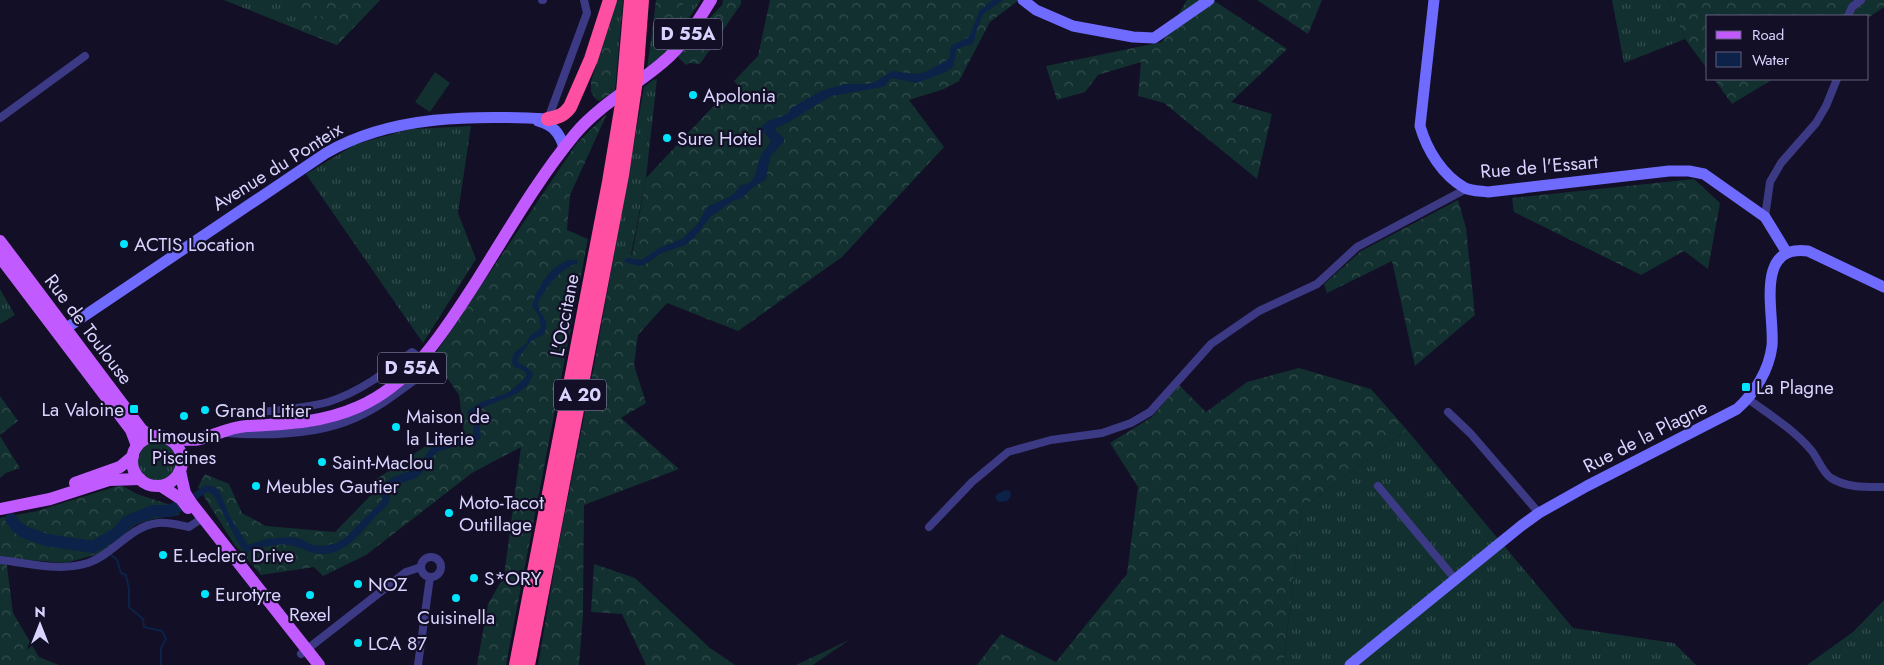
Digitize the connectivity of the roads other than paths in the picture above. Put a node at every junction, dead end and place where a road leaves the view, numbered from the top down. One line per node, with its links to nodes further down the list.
1 (584, 0): 17 (street)
2 (610, 0): 17 (highway)
3 (630, 0): 54 (highway, L'Occitane / A 20)
4 (642, 0): 12 (highway, L'Occitane / A 20)
5 (649, 0): 12 (highway)
6 (711, 0): 18 (main road, D 55A)
7 (1024, 0): 8 (street)
8 (1209, 0)
9 (1434, 0): 19 (street, Rue de l'Essart)
10 (1861, 0): 11 (street)
11 (1848, 15)
12 (640, 37): 55 (highway, L'Occitane / A 20)
13 (85, 56): 15 (street)
14 (1837, 80): 20 (street)
15 (0, 118)
16 (526, 118): 17 (street, Avenue du Ponteix); 18 (street); 25 (street, Avenue du Ponteix)
17 (548, 118)
18 (564, 148): 26 (main road, D 55A)
19 (1466, 189): 20 (street, Rue de l'Essart); 45 (street)
20 (1765, 216): 22 (street, Rue de l'Essart)
21 (0, 241): 25 (main road, Rue de Toulouse)
22 (1787, 253): 24 (street); 28 (street, Rue de la Plagne)
23 (0, 258): 25 (main road, Rue de Toulouse)
24 (1884, 287)
25 (61, 331): 32 (main road, Rue de Toulouse); 35 (main road, Rue de Toulouse)
26 (417, 359): 27 (street); 29 (street); 31 (main road, D 55A); 31 (street)
27 (431, 376)
28 (1748, 399): 40 (street); 43 (street, Rue de la Plagne)
29 (259, 412)
30 (1448, 412): 43 (street)
31 (215, 432): 34 (main road, D 55A)
32 (150, 436): 33 (main road); 35 (main road)
33 (170, 438): 34 (main road, D 55A); 36 (main road)
34 (199, 439): 36 (main road, D 55A)
35 (135, 451): 37 (main road, Rue de Toulouse); 41 (main road)
36 (182, 465): 38 (main road); 44 (main road)
37 (140, 479): 38 (main road); 42 (main road)
38 (161, 486): 44 (main road)
39 (1378, 486): 49 (street)
40 (1884, 487)
41 (0, 500)
42 (0, 509)
43 (1539, 513): 49 (street, Rue de la Plagne)
44 (201, 519): 46 (street); 50 (main road)
45 (929, 527)
46 (0, 560)
47 (421, 567): 48 (street); 48 (street); 50 (street)
48 (430, 577): 53 (street)
49 (1456, 579): 56 (street, Rue de la Plagne)
50 (304, 652): 51 (main road); 52 (main road)
51 (310, 665)
52 (319, 665)
53 (418, 665)
54 (516, 665)
55 (528, 665)
56 (1350, 665)

